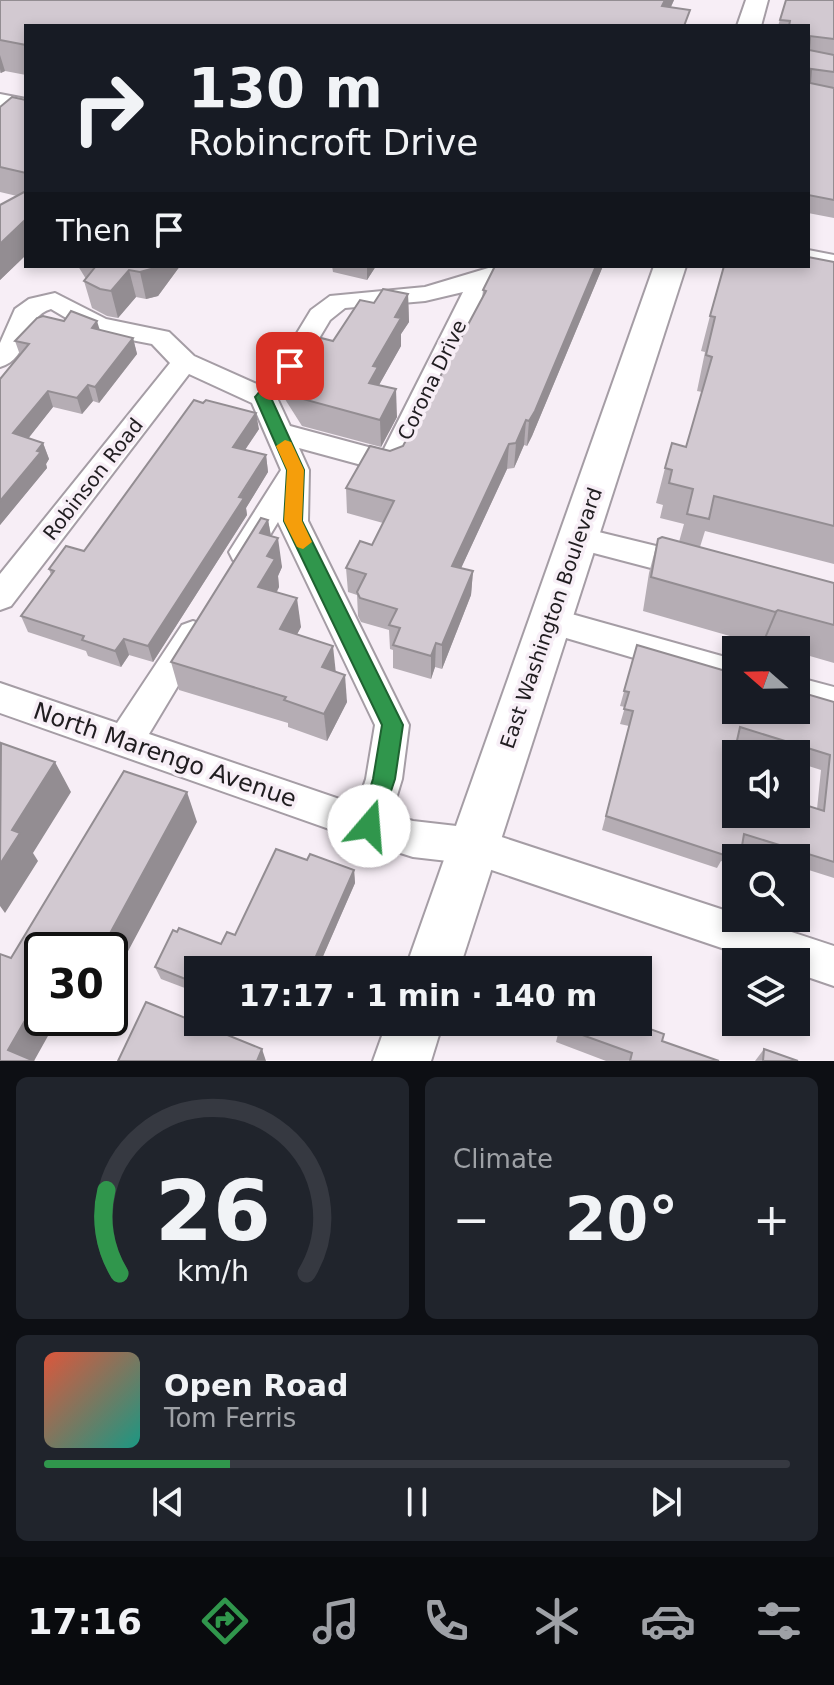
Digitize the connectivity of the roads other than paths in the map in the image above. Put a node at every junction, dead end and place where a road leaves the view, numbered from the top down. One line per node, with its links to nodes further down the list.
1 (757, 0): 2 (main road)
2 (750, 24)
3 (810, 257): 4 (street)
4 (834, 262)
5 (511, 268): 7 (street)
6 (669, 268): 13 (main road, East Washington Boulevard)
7 (481, 280): 10 (street); 11 (street, Corona Drive)
8 (0, 359): 9 (street)
9 (185, 362): 10 (street); 16 (street, Robinson Road)
10 (263, 397): 11 (street)
11 (279, 433): 12 (street)
12 (295, 470): 15 (street); 24 (street)
13 (578, 538): 14 (street); 18 (main road, East Washington Boulevard)
14 (716, 573)
15 (227, 578)
16 (0, 597)
17 (211, 605): 23 (street)
18 (550, 621): 19 (street); 25 (main road, East Washington Boulevard)
19 (722, 670)
20 (810, 695): 22 (street)
21 (0, 698): 23 (street, North Marengo Avenue)
22 (834, 702)
23 (126, 740): 24 (street, North Marengo Avenue)
24 (369, 826): 25 (street, North Marengo Avenue)
25 (474, 846): 26 (main road, East Washington Boulevard); 27 (street, North Marengo Avenue)
26 (437, 956)
27 (834, 966)
28 (410, 1036): 29 (main road)
29 (402, 1061)

